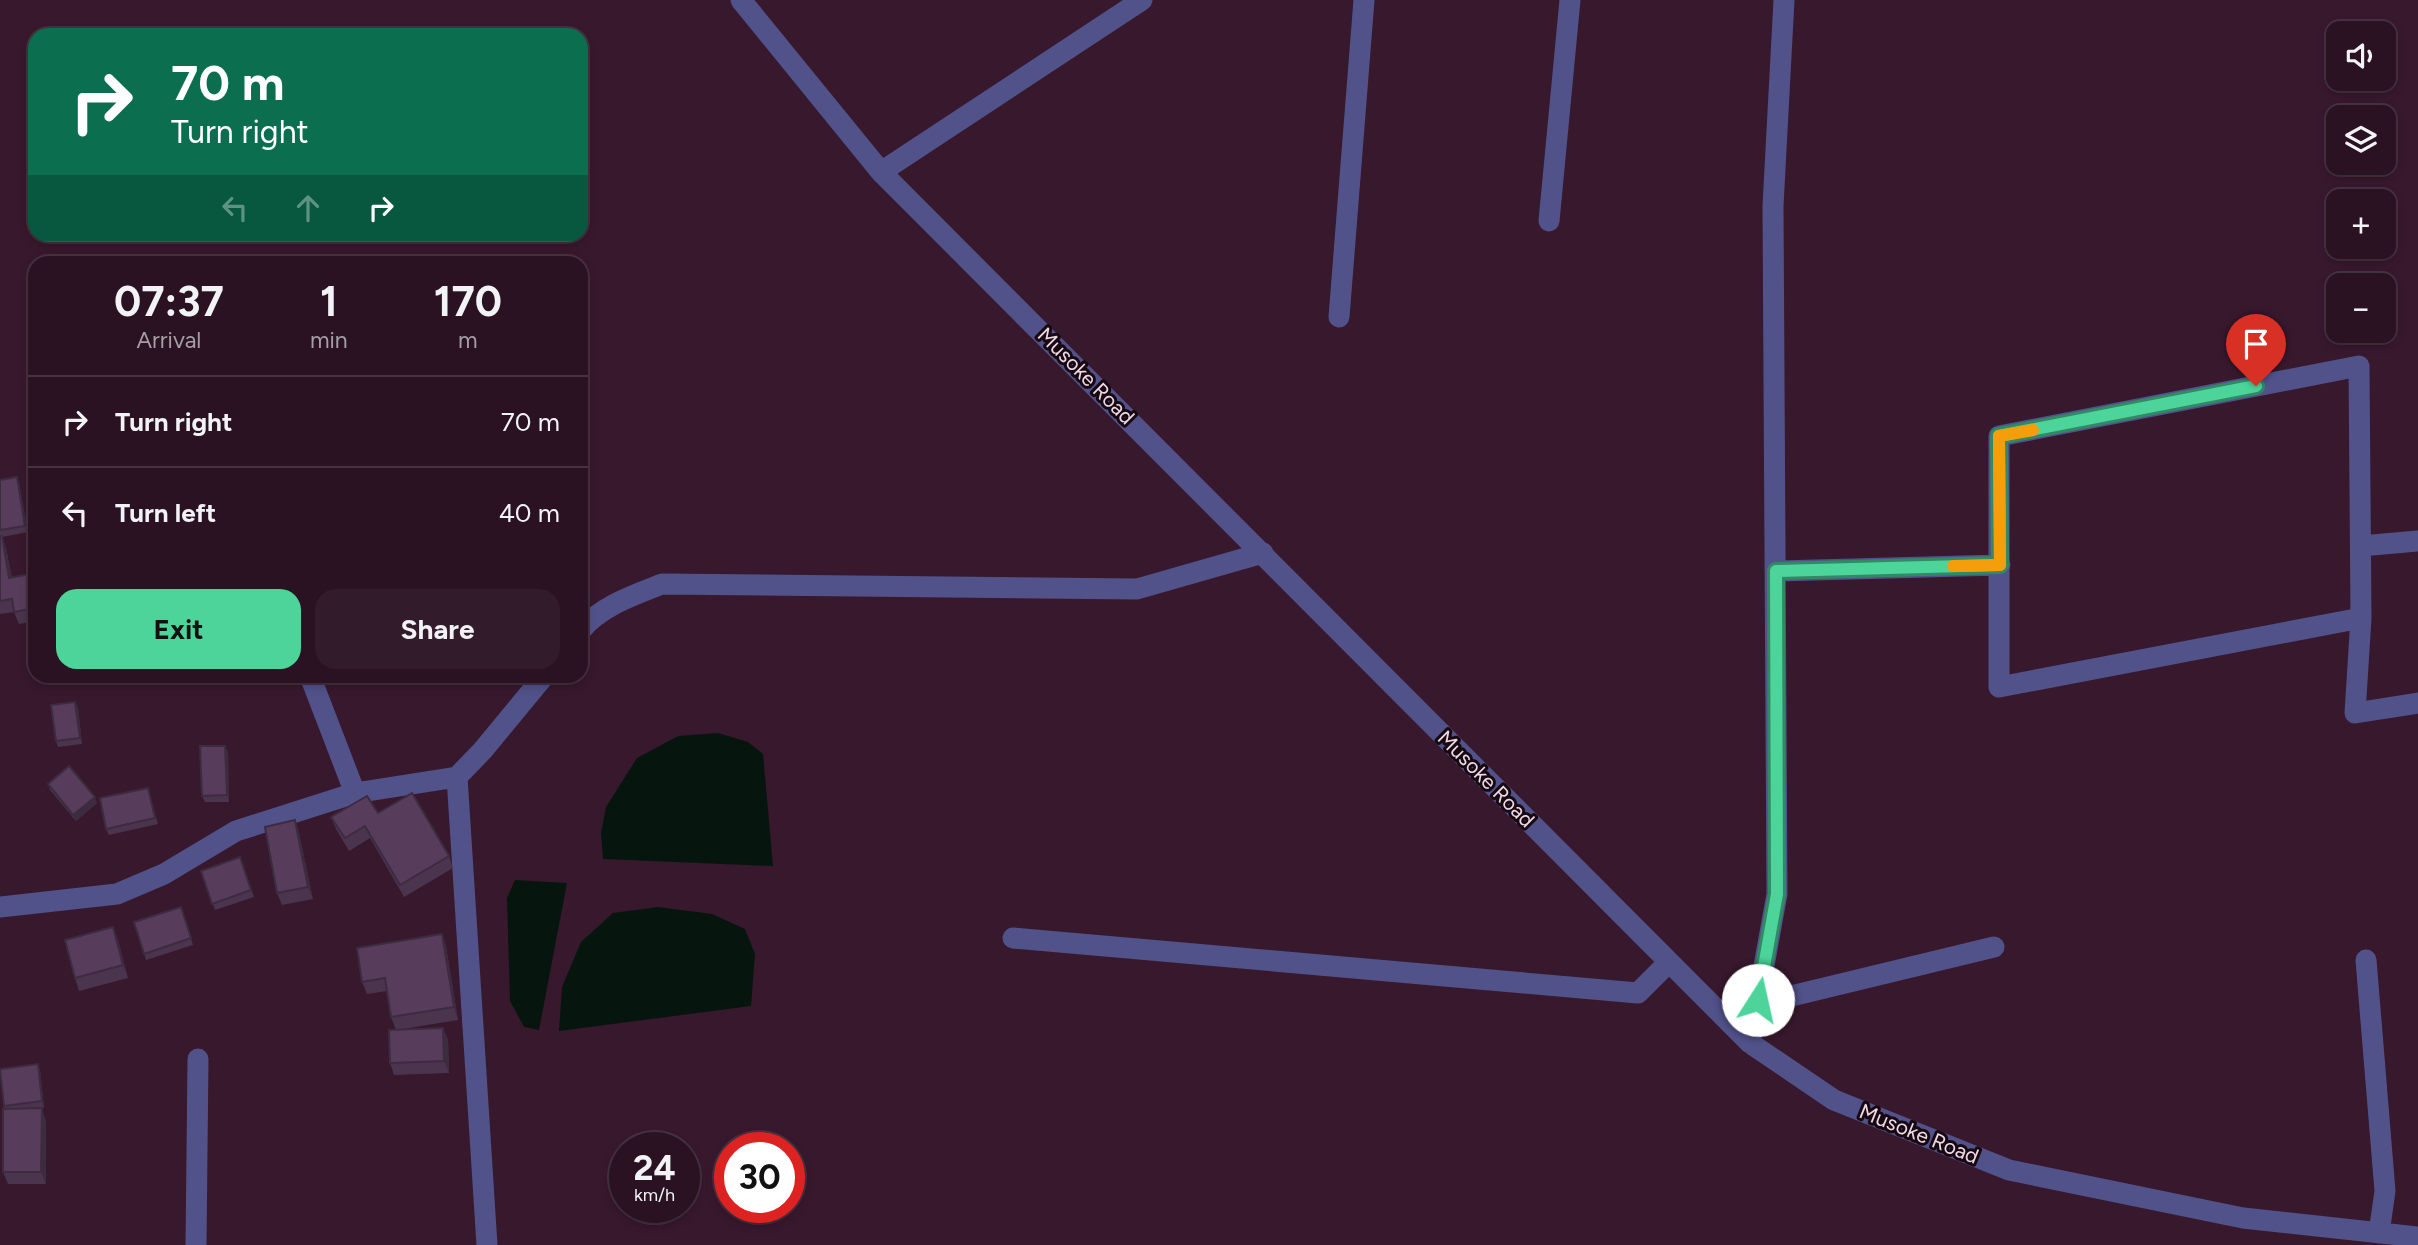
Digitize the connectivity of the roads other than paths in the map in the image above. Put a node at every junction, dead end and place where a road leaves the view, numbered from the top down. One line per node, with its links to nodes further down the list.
1 (741, 0): 6 (street, Musoke Road)
2 (1142, 0): 6 (street)
3 (1364, 0): 8 (street)
4 (1570, 0): 7 (street)
5 (1784, 0): 13 (street)
6 (881, 172): 11 (street, Musoke Road)
7 (1549, 221)
8 (1339, 317)
9 (2418, 541): 10 (street)
10 (2361, 546): 12 (street); 14 (street)
11 (1263, 553): 15 (street); 25 (street, Musoke Road)
12 (2000, 565): 13 (street); 14 (street)
13 (1776, 571): 26 (street)
14 (2361, 618): 18 (street)
15 (588, 622)
16 (313, 683): 20 (street)
17 (538, 683): 19 (street)
18 (2418, 703)
19 (457, 777): 20 (street); 32 (street)
20 (355, 793): 21 (street)
21 (0, 907)
22 (1013, 938): 25 (street)
23 (1994, 947): 26 (street)
24 (2366, 960): 29 (street)
25 (1668, 963): 27 (street, Musoke Road)
26 (1758, 1000): 27 (street)
27 (1750, 1043): 29 (street, Musoke Road)
28 (198, 1059): 31 (street)
29 (2379, 1233): 30 (street, Musoke Road)
30 (2418, 1237)
31 (196, 1245)
32 (487, 1245)

